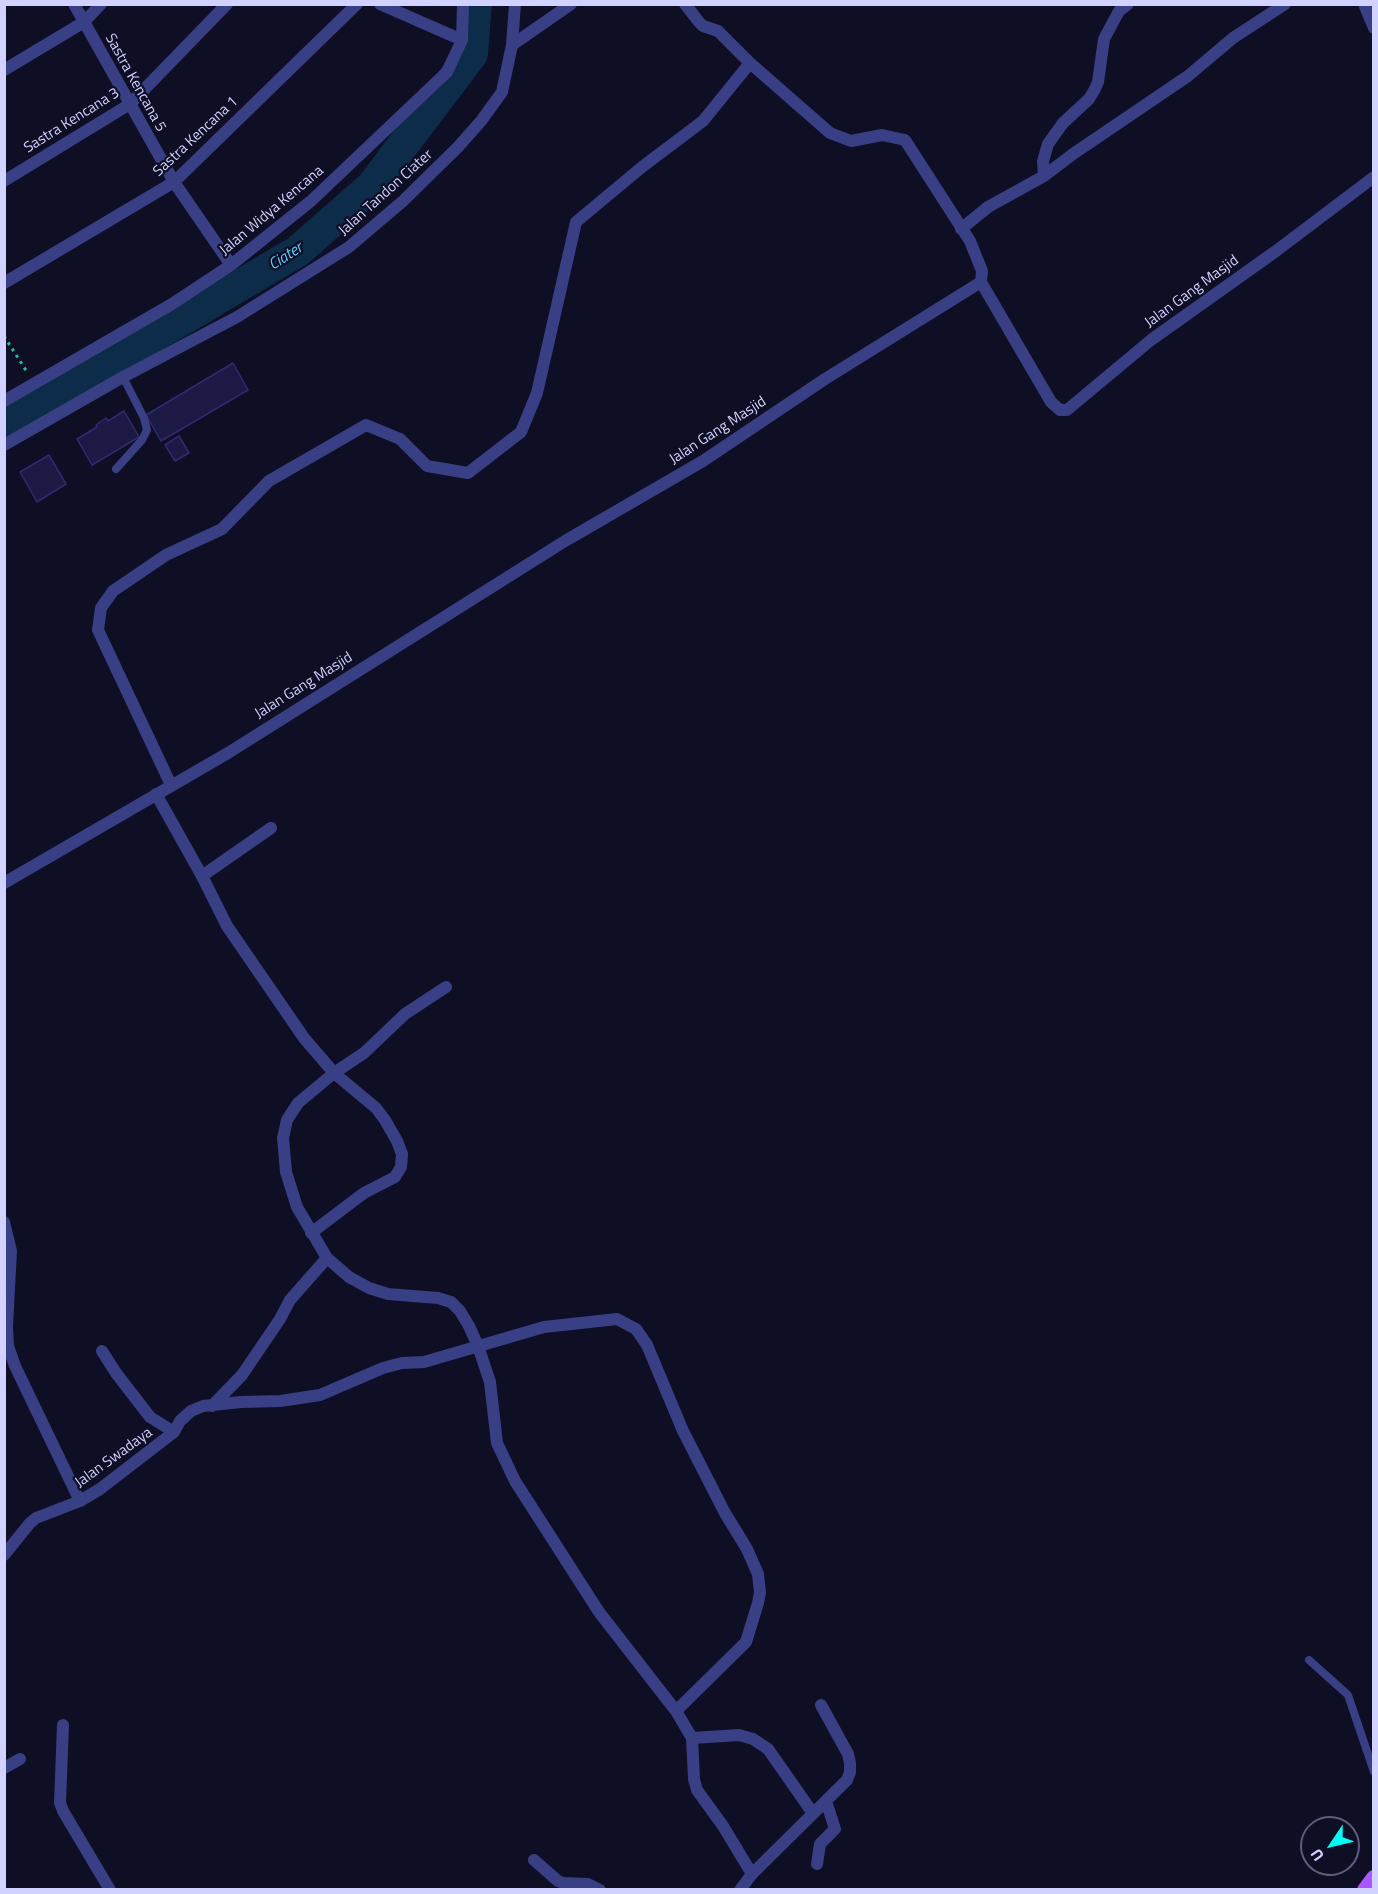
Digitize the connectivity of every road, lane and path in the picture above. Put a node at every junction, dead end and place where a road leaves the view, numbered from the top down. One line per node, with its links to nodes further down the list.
1 (74, 4): 13 (street, Sastra Kencana 5)
2 (101, 4): 13 (street)
3 (227, 4): 19 (street, Sastra Kencana 3)
4 (357, 4): 23 (street, Sastra Kencana 1)
5 (380, 4): 15 (street)
6 (463, 4): 15 (street, Jalan Widya Kencana)
7 (514, 4): 16 (street, Jalan Tandon Ciater)
8 (571, 4): 16 (street)
9 (685, 4): 17 (street)
10 (1128, 4): 20 (street)
11 (1285, 4): 20 (street)
12 (1364, 4): 14 (street)
13 (84, 22): 18 (street); 19 (street, Sastra Kencana 5)
14 (1374, 28)
15 (462, 40): 25 (street, Jalan Widya Kencana)
16 (512, 45): 29 (street, Jalan Tandon Ciater)
17 (750, 63): 24 (street); 34 (street)
18 (4, 70)
19 (130, 104): 22 (street, Sastra Kencana 3); 23 (street, Sastra Kencana 5)
20 (1044, 176): 24 (street)
21 (1374, 177): 26 (street, Jalan Gang Masjid)
22 (4, 181)
23 (174, 182): 25 (street, Sastra Kencana 5); 27 (street, Sastra Kencana 1)
24 (961, 230): 26 (street)
25 (231, 265): 30 (street, Jalan Widya Kencana)
26 (981, 282): 34 (street, Jalan Gang Masjid)
27 (4, 283)
28 (4, 336): 30 (path)
29 (123, 377): 32 (street, Jalan Tandon Ciater); 33 (lane)
30 (34, 384): 31 (street, Jalan Widya Kencana)
31 (4, 401)
32 (4, 444)
33 (116, 469)
34 (171, 785): 35 (street, Jalan Gang Masjid)
35 (156, 794): 37 (street); 38 (street, Jalan Gang Masjid)
36 (271, 828): 37 (street)
37 (202, 876): 40 (street)
38 (4, 883)
39 (446, 987): 40 (street)
40 (334, 1073): 42 (street); 42 (street)
41 (4, 1222): 48 (street)
42 (310, 1233): 43 (street)
43 (327, 1258): 44 (street); 46 (street)
44 (478, 1346): 46 (street); 52 (street); 52 (street)
45 (102, 1351): 47 (street)
46 (212, 1406): 47 (street, Jalan Swadaya)
47 (177, 1426): 48 (street, Jalan Swadaya)
48 (80, 1501): 49 (street, Jalan Swadaya)
49 (4, 1555)
50 (1309, 1659): 57 (lane)
51 (821, 1705): 58 (street)
52 (676, 1711): 54 (street)
53 (63, 1725): 64 (street)
54 (693, 1738): 59 (street); 62 (street)
55 (20, 1759): 56 (street)
56 (4, 1768)
57 (1374, 1772)
58 (826, 1801): 59 (street); 61 (street)
59 (812, 1812): 62 (street)
60 (534, 1860): 65 (street)
61 (817, 1864)
62 (752, 1874): 66 (street)
63 (1374, 1878): 67 (main road)
64 (110, 1890)
65 (600, 1890)
66 (740, 1890)
67 (1365, 1890)

